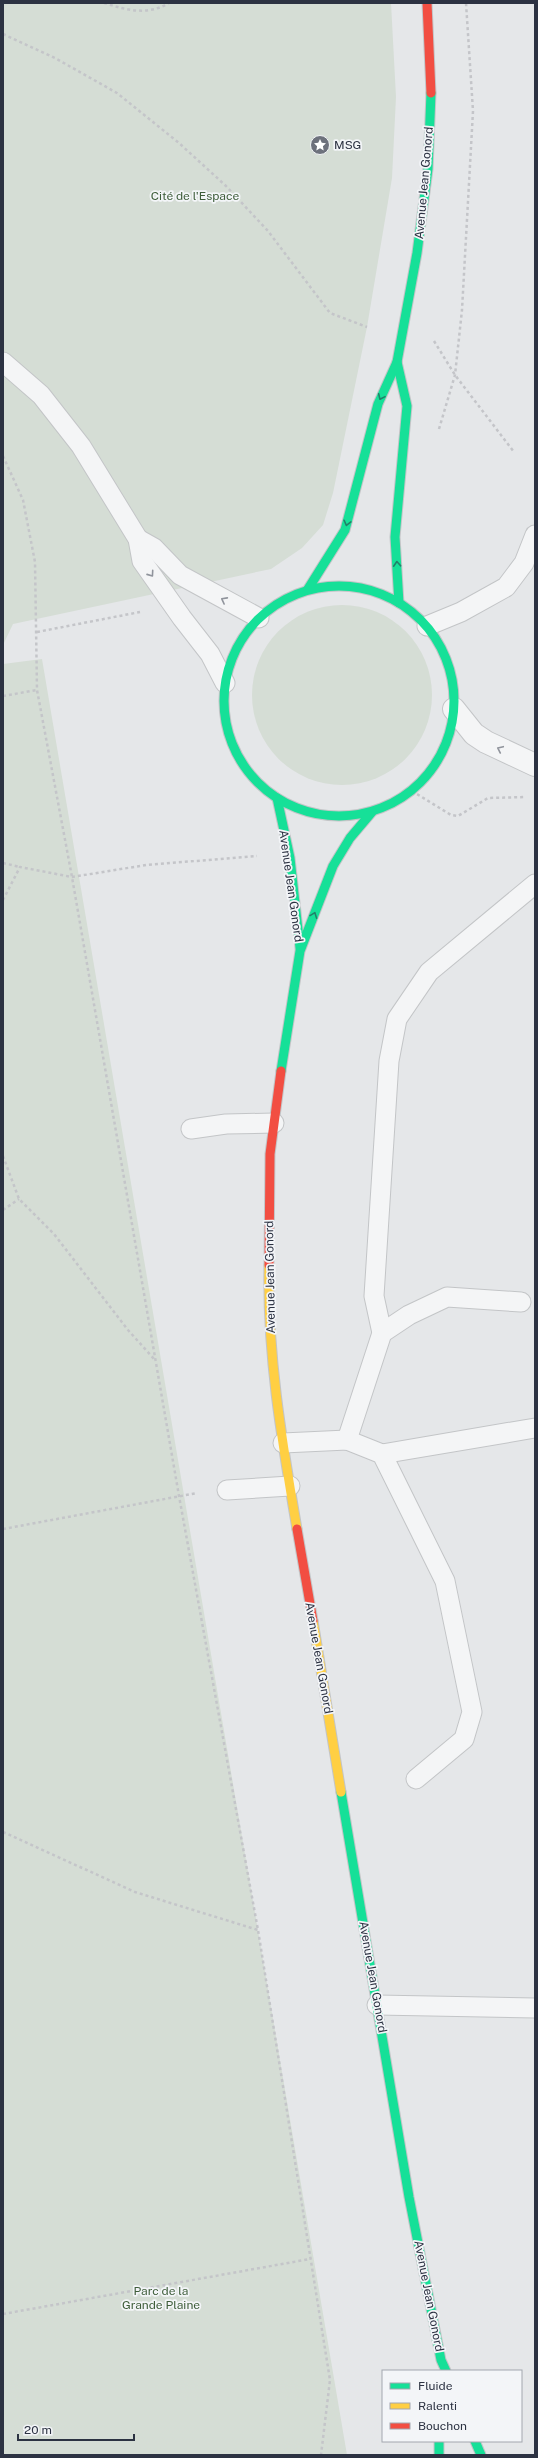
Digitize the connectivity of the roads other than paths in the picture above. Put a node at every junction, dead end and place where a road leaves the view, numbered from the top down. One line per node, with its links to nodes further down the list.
1 (427, 3): 3 (street, Avenue Jean Gonord)
2 (3, 362): 5 (lane)
3 (397, 362): 7 (street, Avenue Jean Gonord, one-way to 7); 8 (street, Avenue Jean Gonord, one-way to 3)
4 (535, 535): 6 (lane)
5 (138, 539): 9 (lane, one-way to 5); 11 (lane, one-way to 11)
6 (530, 565): 10 (lane)
7 (308, 589): 8 (street); 9 (street)
8 (399, 603): 10 (street)
9 (259, 618): 11 (street)
10 (426, 626): 12 (street)
11 (225, 683): 14 (street)
12 (454, 709): 13 (street, one-way to 12); 15 (street)
13 (535, 765)
14 (277, 798): 15 (street); 17 (street, Avenue Jean Gonord)
15 (372, 812): 17 (street, Avenue Jean Gonord, one-way to 15)
16 (535, 884): 21 (lane)
17 (300, 951): 18 (street, Avenue Jean Gonord)
18 (274, 1124): 19 (lane); 24 (street, Avenue Jean Gonord)
19 (191, 1129)
20 (521, 1302): 21 (lane)
21 (382, 1333): 23 (lane)
22 (535, 1428): 25 (lane)
23 (347, 1440): 24 (lane); 25 (lane)
24 (283, 1443): 26 (street, Avenue Jean Gonord)
25 (382, 1454): 28 (lane)
26 (290, 1486): 27 (lane); 29 (street, Avenue Jean Gonord)
27 (227, 1490)
28 (416, 1779)
29 (377, 2005): 30 (lane); 31 (street, Avenue Jean Gonord)
30 (535, 2008)
31 (441, 2360): 32 (street, Avenue Jean Gonord); 33 (street, Avenue Jean Gonord)
32 (441, 2370)
33 (446, 2370)
34 (439, 2442): 36 (street)
35 (475, 2442): 37 (street)
36 (439, 2455)
37 (481, 2455)

